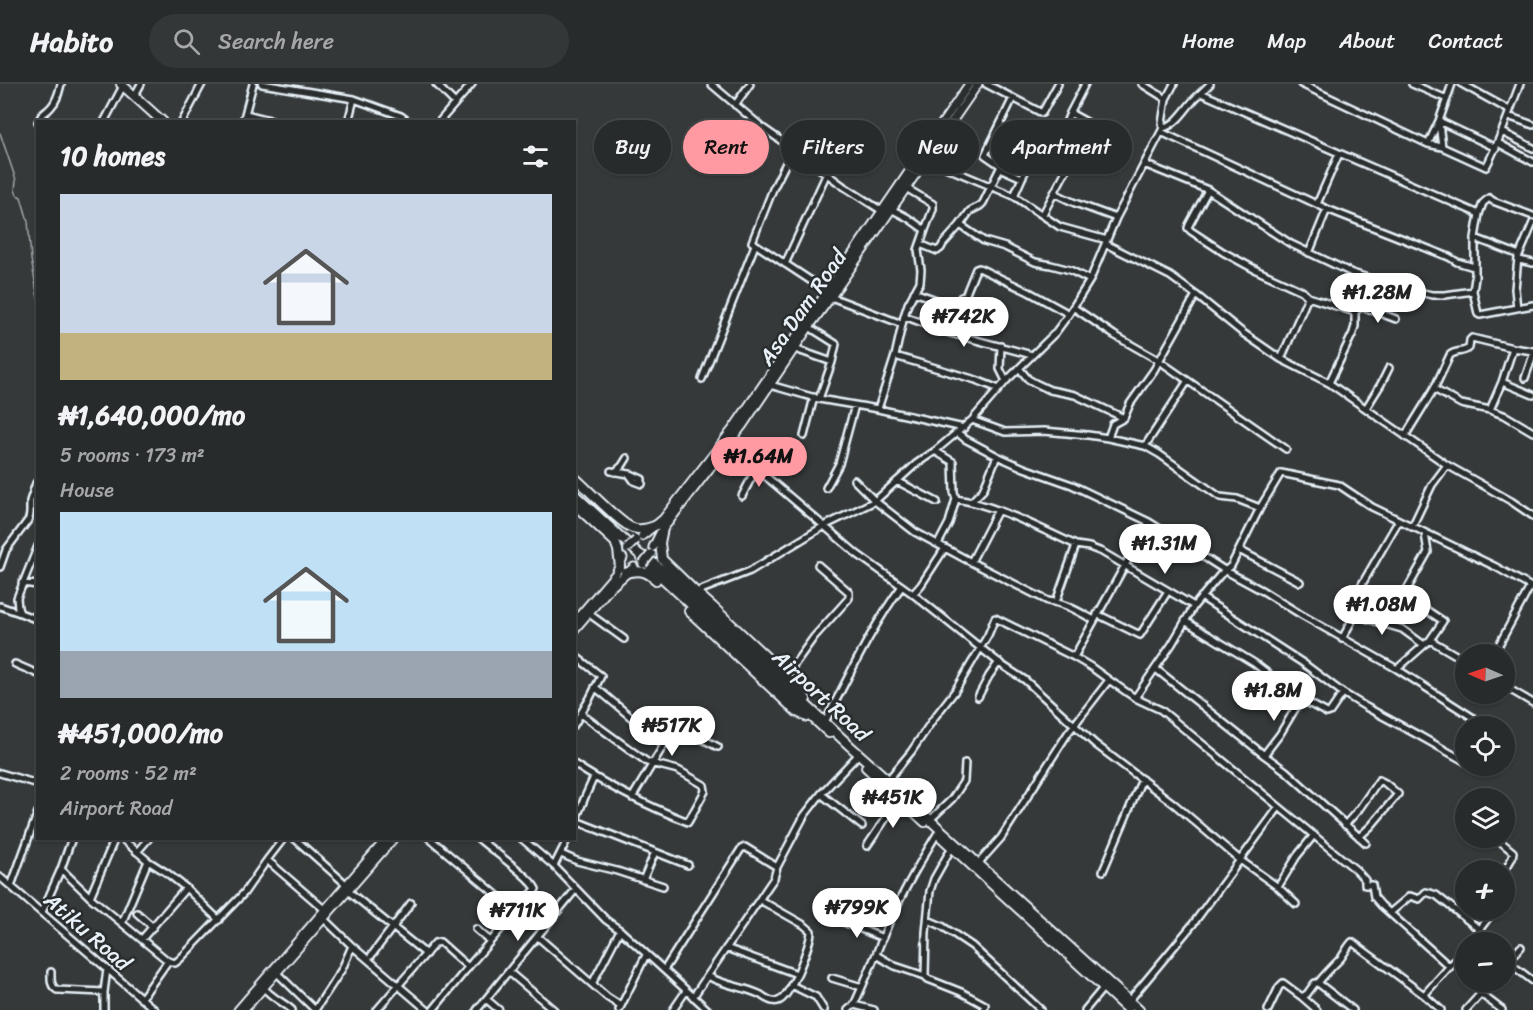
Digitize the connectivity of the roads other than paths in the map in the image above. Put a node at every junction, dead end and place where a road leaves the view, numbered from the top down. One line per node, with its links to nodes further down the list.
1 (62, 84): 35 (street)
2 (141, 84): 24 (street)
3 (202, 84): 39 (street)
4 (252, 84): 34 (street)
5 (262, 84): 27 (street)
6 (436, 84): 30 (street)
7 (472, 84): 30 (street)
8 (711, 84): 31 (street)
9 (750, 84): 31 (street)
10 (969, 84): 77 (main road, Asa Dam Road)
11 (978, 84): 45 (main road, Asa Dam Road)
12 (986, 84): 26 (street)
13 (1058, 84): 26 (street)
14 (1085, 84): 32 (street)
15 (1142, 84): 28 (street)
16 (1174, 84): 28 (street)
17 (1210, 84): 25 (street)
18 (1301, 84): 53 (street)
19 (1412, 84): 29 (street)
20 (1452, 84): 29 (street)
21 (1462, 84): 33 (street)
22 (1520, 84): 33 (street)
23 (123, 85): 24 (highway); 36 (street); 38 (highway)
24 (136, 93): 37 (highway)
25 (1201, 93): 49 (street); 57 (street)
26 (1013, 98): 46 (street)
27 (354, 99): 42 (street); 43 (street)
28 (1166, 99): 49 (street)
29 (1447, 99): 47 (street)
30 (456, 103): 44 (street)
31 (735, 105): 51 (street)
32 (1070, 113): 68 (street); 72 (street)
33 (1509, 113): 48 (street); 50 (street)
34 (246, 114): 40 (street); 41 (street)
35 (39, 120)
36 (105, 120)
37 (161, 120)
38 (161, 120)
39 (183, 120)
40 (244, 120)
41 (270, 120)
42 (349, 120)
43 (406, 120)
44 (441, 120)
45 (953, 120)
46 (1002, 120)
47 (1439, 121): 53 (street); 54 (street); 55 (street)
48 (1533, 125)
49 (1162, 130): 60 (street); 74 (street)
50 (1502, 132): 54 (street); 56 (street)
51 (781, 140)
52 (991, 143): 58 (street)
53 (1428, 144): 55 (street)
54 (1497, 146): 55 (street); 59 (street)
55 (1442, 147)
56 (1533, 148)
57 (1340, 154): 74 (street); 79 (street)
58 (991, 160)
59 (1533, 162)
60 (1144, 164): 71 (street); 81 (street)
61 (781, 174): 88 (street)
62 (827, 174): 92 (street)
63 (828, 174): 77 (street)
64 (916, 174): 70 (main road, Asa Dam Road)
65 (961, 174): 69 (street)
66 (998, 174): 69 (street)
67 (1013, 174): 68 (street)
68 (1022, 178): 73 (street)
69 (992, 187): 73 (street); 83 (street)
70 (906, 188): 75 (main road, Asa Dam Road); 84 (street)
71 (1208, 189): 89 (street); 99 (street)
72 (1054, 194): 78 (street); 81 (street)
73 (1014, 196): 78 (street)
74 (1317, 204): 76 (street)
75 (891, 209): 84 (street); 97 (main road, Asa Dam Road)
76 (1327, 209): 89 (street); 93 (street)
77 (882, 211): 97 (main road, Asa Dam Road)
78 (1043, 214): 86 (street)
79 (1479, 214): 80 (street); 85 (street)
80 (1533, 216)
81 (1116, 218): 86 (street)
82 (1533, 223): 90 (street)
83 (960, 225): 87 (street); 94 (street)
84 (925, 230): 87 (street)
85 (1475, 238): 90 (street); 93 (street)
86 (1106, 242): 94 (street); 98 (street)
87 (920, 243): 96 (street)
88 (755, 245): 92 (street); 122 (street)
89 (1309, 253): 95 (street)
90 (1518, 258): 91 (street); 102 (street)
91 (1533, 263)
92 (785, 264): 97 (street)
93 (1474, 267): 95 (street)
94 (1090, 280): 101 (street)
95 (1473, 291): 102 (street)
96 (914, 292): 104 (street); 105 (street)
97 (830, 294): 106 (main road, Asa Dam Road); 108 (street)
98 (1196, 295): 116 (street); 117 (street)
99 (1308, 297): 103 (street); 116 (street)
100 (1533, 305): 102 (street)
101 (1073, 308): 104 (street); 117 (street)
102 (1517, 308)
103 (1355, 312): 107 (street); 126 (street)
104 (1069, 314): 114 (street)
105 (904, 316): 108 (street); 110 (street)
106 (813, 317): 109 (main road, Asa Dam Road); 172 (main road, Asa Dam Road)
107 (1396, 318)
108 (902, 324): 115 (street)
109 (809, 327): 112 (main road, Asa Dam Road); 118 (street)
110 (1001, 346): 114 (street); 123 (street)
111 (1513, 348): 113 (street); 125 (street); 129 (street)
112 (795, 349): 118 (street); 127 (main road, Asa Dam Road)
113 (1533, 353): 121 (street)
114 (1032, 355): 119 (street)
115 (896, 356): 128 (street); 134 (street)
116 (1281, 359): 126 (street)
117 (1158, 360): 124 (street); 136 (street)
118 (832, 362): 131 (street)
119 (1018, 368): 123 (street); 136 (street)
120 (1389, 368): 133 (street)
121 (1525, 378)
122 (702, 379)
123 (1006, 381): 128 (street)
124 (1187, 382): 145 (street); 146 (street)
125 (1502, 382): 130 (street); 135 (street)
126 (1329, 383): 133 (street)
127 (770, 385): 131 (street); 144 (main road, Asa Dam Road)
128 (999, 389): 137 (street)
129 (1434, 389): 135 (street); 142 (street)
130 (1533, 395)
131 (817, 398): 132 (street); 141 (street)
132 (855, 405): 134 (street); 157 (street)
133 (1366, 408): 142 (street)
134 (878, 409): 138 (street)
135 (1490, 410): 139 (street)
136 (1124, 418): 143 (street)
137 (972, 420): 138 (street); 143 (street)
138 (964, 428): 140 (street)
139 (1533, 432)
140 (957, 433): 147 (street); 148 (street)
141 (804, 436)
142 (1405, 436): 150 (street)
143 (1108, 438): 145 (street)
144 (729, 445): 151 (street); 172 (main road, Asa Dam Road)
145 (1145, 446): 165 (street)
146 (1286, 449)
147 (935, 451): 155 (street); 160 (street)
148 (997, 456): 162 (street); 169 (street)
149 (627, 458): 152 (street)
150 (1447, 465): 167 (street); 173 (street)
151 (756, 469): 158 (street); 171 (street)
152 (629, 474)
153 (576, 479): 170 (highway)
154 (854, 480): 161 (street)
155 (897, 481): 161 (street); 163 (street)
156 (36, 483): 189 (street)
157 (826, 488)
158 (742, 496)
159 (576, 498): 183 (highway)
160 (956, 498): 162 (street); 177 (street)
161 (875, 501): 171 (street); 177 (street)
162 (972, 501): 166 (street)
163 (937, 502)
164 (576, 506): 176 (highway)
165 (1260, 508): 168 (street); 181 (street)
166 (998, 510): 178 (street); 185 (street)
167 (1533, 516)
168 (1399, 520): 173 (street); 208 (street)
169 (1149, 522): 188 (street); 191 (street)
170 (628, 526): 172 (highway); 175 (highway)
171 (824, 526): 196 (street); 199 (street)
172 (660, 527): 175 (main road, Asa Dam Road); 180 (main road, Asa Dam Road); 184 (highway)
173 (1412, 527): 174 (street)
174 (1425, 534): 197 (street); 216 (street)
175 (639, 538): 180 (main road); 183 (main road, Asa Dam Road, bridge)
176 (615, 542): 183 (highway); 190 (highway)
177 (938, 544): 179 (street)
178 (1076, 545): 188 (street); 202 (street)
179 (945, 548): 185 (street); 200 (street)
180 (652, 550): 184 (highway); 186 (main road, Asa Dam Road, bridge)
181 (1239, 550): 191 (street); 193 (street)
182 (36, 551): 194 (street)
183 (630, 553): 186 (main road); 190 (main road); 239 (highway, Airport Road)
184 (662, 559): 199 (highway)
185 (971, 562): 202 (street)
186 (639, 565): 190 (main road, Asa Dam Road); 192 (highway)
187 (818, 565): 228 (street)
188 (1124, 565): 198 (street); 207 (street)
189 (0, 567)
190 (622, 570): 192 (highway); 206 (main road); 210 (main road)
191 (1226, 571): 201 (street); 215 (street)
192 (647, 573): 239 (highway)
193 (1300, 582)
194 (22, 583): 195 (street); 205 (street)
195 (36, 585)
196 (902, 586): 200 (street); 239 (street)
197 (1532, 587): 217 (street)
198 (1168, 591): 204 (street); 207 (street)
199 (696, 592): 228 (highway)
200 (913, 594): 219 (street)
201 (1201, 597): 204 (street); 232 (street)
202 (1056, 602): 211 (street)
203 (0, 606): 205 (street)
204 (1194, 606): 212 (street)
205 (20, 612): 209 (street)
206 (588, 613): 213 (main road); 214 (street)
207 (1097, 614): 211 (street)
208 (1355, 615): 215 (street); 218 (street)
209 (36, 619)
210 (576, 620)
211 (1094, 620): 222 (street)
212 (1185, 621): 225 (street); 235 (street)
213 (576, 628)
214 (624, 639)
215 (1342, 639): 226 (street)
216 (1430, 640): 218 (street); 220 (street)
217 (1500, 644)
218 (1424, 645): 226 (street)
219 (980, 647): 222 (street); 223 (street); 253 (street)
220 (1455, 655)
221 (576, 656): 230 (street)
222 (1074, 657): 229 (street)
223 (999, 662): 233 (street); 241 (street)
224 (15, 664): 227 (street)
225 (1155, 669): 234 (street); 244 (street)
226 (1397, 669): 238 (street)
227 (36, 673)
228 (786, 676): 239 (highway)
229 (1108, 680): 234 (street); 241 (street)
230 (595, 687): 237 (street); 242 (street)
231 (1515, 692): 236 (street)
232 (1343, 693): 235 (street); 245 (street)
233 (978, 697)
234 (1135, 698): 258 (street)
235 (1301, 699): 244 (street)
236 (1533, 703)
237 (581, 714): 240 (street); 248 (street)
238 (1470, 716)
239 (820, 720): 246 (highway, Airport Road); 253 (highway, Airport Road)
240 (576, 722)
241 (1074, 724): 252 (street); 291 (street)
242 (663, 744): 243 (street); 248 (street)
243 (718, 747)
244 (1264, 754): 263 (street)
245 (1455, 756)
246 (856, 757): 255 (street); 257 (highway, Airport Road)
247 (965, 763): 260 (street)
248 (652, 764): 256 (street); 256 (street)
249 (576, 765): 251 (street)
250 (0, 773): 254 (street)
251 (594, 777): 256 (street); 261 (street)
252 (1142, 779): 287 (street); 294 (street)
253 (888, 780): 260 (highway, Airport Road)
254 (36, 783)
255 (821, 794): 264 (street); 292 (street)
256 (632, 798)
257 (899, 799): 265 (highway, Airport Road); 281 (street)
258 (1279, 807): 266 (street); 287 (street)
259 (36, 817): 297 (street)
260 (930, 820): 291 (highway, Airport Road)
261 (576, 821)
262 (576, 823): 284 (street)
263 (1345, 825): 267 (street); 267 (street)
264 (862, 826)
265 (938, 834): 282 (highway, Airport Road); 324 (street)
266 (1314, 835): 299 (street); 310 (street)
267 (1359, 837): 280 (street)
268 (71, 840): 293 (street)
269 (114, 840): 303 (street)
270 (123, 840): 283 (street)
271 (146, 840): 283 (street)
272 (282, 840): 286 (street)
273 (296, 840): 301 (street)
274 (382, 840): 301 (main road)
275 (392, 840): 301 (main road)
276 (431, 840): 309 (street)
277 (480, 840): 309 (street)
278 (523, 840): 290 (street)
279 (567, 840): 285 (street)
280 (1366, 843)
281 (867, 846)
282 (952, 847): 291 (highway, Airport Road); 315 (street)
283 (137, 852): 288 (street)
284 (655, 852): 289 (street); 296 (street)
285 (561, 854): 290 (street); 296 (street)
286 (267, 860): 307 (street); 313 (street)
287 (1240, 860): 299 (street); 367 (street)
288 (148, 861): 300 (street); 317 (street)
289 (688, 865)
290 (554, 866): 302 (street)
291 (977, 866): 356 (highway, Airport Road); 367 (highway, Airport Road)
292 (777, 867): 304 (street); 340 (street)
293 (61, 869): 303 (street); 308 (street)
294 (1103, 871)
295 (0, 877): 297 (street, Atiku Road)
296 (643, 880): 298 (street)
297 (11, 886): 308 (street, Atiku Road)
298 (663, 886)
299 (1278, 887): 306 (street)
300 (186, 888): 313 (street); 318 (street)
301 (347, 888): 307 (main road); 312 (main road); 319 (street)
302 (576, 889): 321 (street); 323 (street)
303 (90, 897): 317 (street)
304 (760, 900): 329 (street); 345 (street)
305 (411, 903): 319 (street)
306 (1296, 904)
307 (325, 910): 371 (main road)
308 (42, 912): 339 (street, Atiku Road)
309 (517, 912): 326 (street)
310 (1390, 912): 322 (street); 338 (street)
311 (137, 914): 318 (street)
312 (324, 919): 327 (street); 344 (main road)
313 (219, 920): 335 (street)
314 (839, 920): 324 (street)
315 (928, 920): 347 (street); 365 (street)
316 (1487, 920): 322 (street)
317 (122, 923): 325 (street)
318 (153, 927): 325 (street)
319 (393, 927): 330 (street); 334 (street)
320 (476, 928): 326 (street)
321 (620, 930): 332 (street); 351 (street)
322 (1480, 930)
323 (538, 937): 343 (street); 351 (street)
324 (883, 938): 333 (street)
325 (142, 939): 335 (street)
326 (490, 941): 337 (street)
327 (352, 946): 352 (street); 374 (street)
328 (1521, 947): 331 (street)
329 (726, 948): 345 (street); 346 (street)
330 (426, 954): 337 (street); 352 (street)
331 (1515, 954)
332 (646, 955): 340 (street); 368 (street)
333 (876, 955): 347 (street); 355 (street)
334 (371, 956)
335 (168, 961): 363 (street)
336 (1455, 961): 338 (street)
337 (468, 967): 377 (street)
338 (1450, 967): 360 (street)
339 (107, 969): 358 (street); 363 (street, Atiku Road)
340 (664, 970): 357 (street)
341 (1515, 970): 349 (street)
342 (51, 972): 358 (street)
343 (509, 972): 364 (street); 380 (street)
344 (277, 973): 354 (main road); 374 (street)
345 (797, 974): 353 (street)
346 (708, 976): 353 (street); 362 (street)
347 (925, 976): 386 (street)
348 (832, 978): 355 (street)
349 (1533, 981)
350 (1318, 983): 360 (street); 361 (street); 393 (street)
351 (592, 984): 368 (street)
352 (399, 986): 375 (street); 376 (street)
353 (790, 986): 383 (street)
354 (264, 987): 372 (main road); 373 (street)
355 (862, 987): 366 (street)
356 (1104, 987): 367 (highway, Airport Road); 389 (street)
357 (686, 991): 362 (street); 381 (street)
358 (104, 992): 369 (street)
359 (1481, 994): 395 (street); 396 (street)
360 (1424, 995): 394 (street)
361 (1302, 997): 391 (street); 392 (street)
362 (693, 998): 382 (street)
363 (141, 999): 370 (street, Atiku Road)
364 (486, 999): 378 (street); 379 (street)
365 (1034, 1004): 387 (street); 388 (street)
366 (854, 1005): 384 (street); 385 (street)
367 (1129, 1006): 390 (highway, Airport Road)
368 (620, 1008)
369 (104, 1010)
370 (154, 1010)
371 (238, 1010)
372 (244, 1010)
373 (292, 1010)
374 (315, 1010)
375 (377, 1010)
376 (427, 1010)
377 (433, 1010)
378 (477, 1010)
379 (499, 1010)
380 (554, 1010)
381 (673, 1010)
382 (708, 1010)
383 (824, 1010)
384 (848, 1010)
385 (874, 1010)
386 (984, 1010)
387 (1029, 1010)
388 (1041, 1010)
389 (1085, 1010)
390 (1139, 1010)
391 (1268, 1010)
392 (1317, 1010)
393 (1353, 1010)
394 (1441, 1010)
395 (1466, 1010)
396 (1502, 1010)

